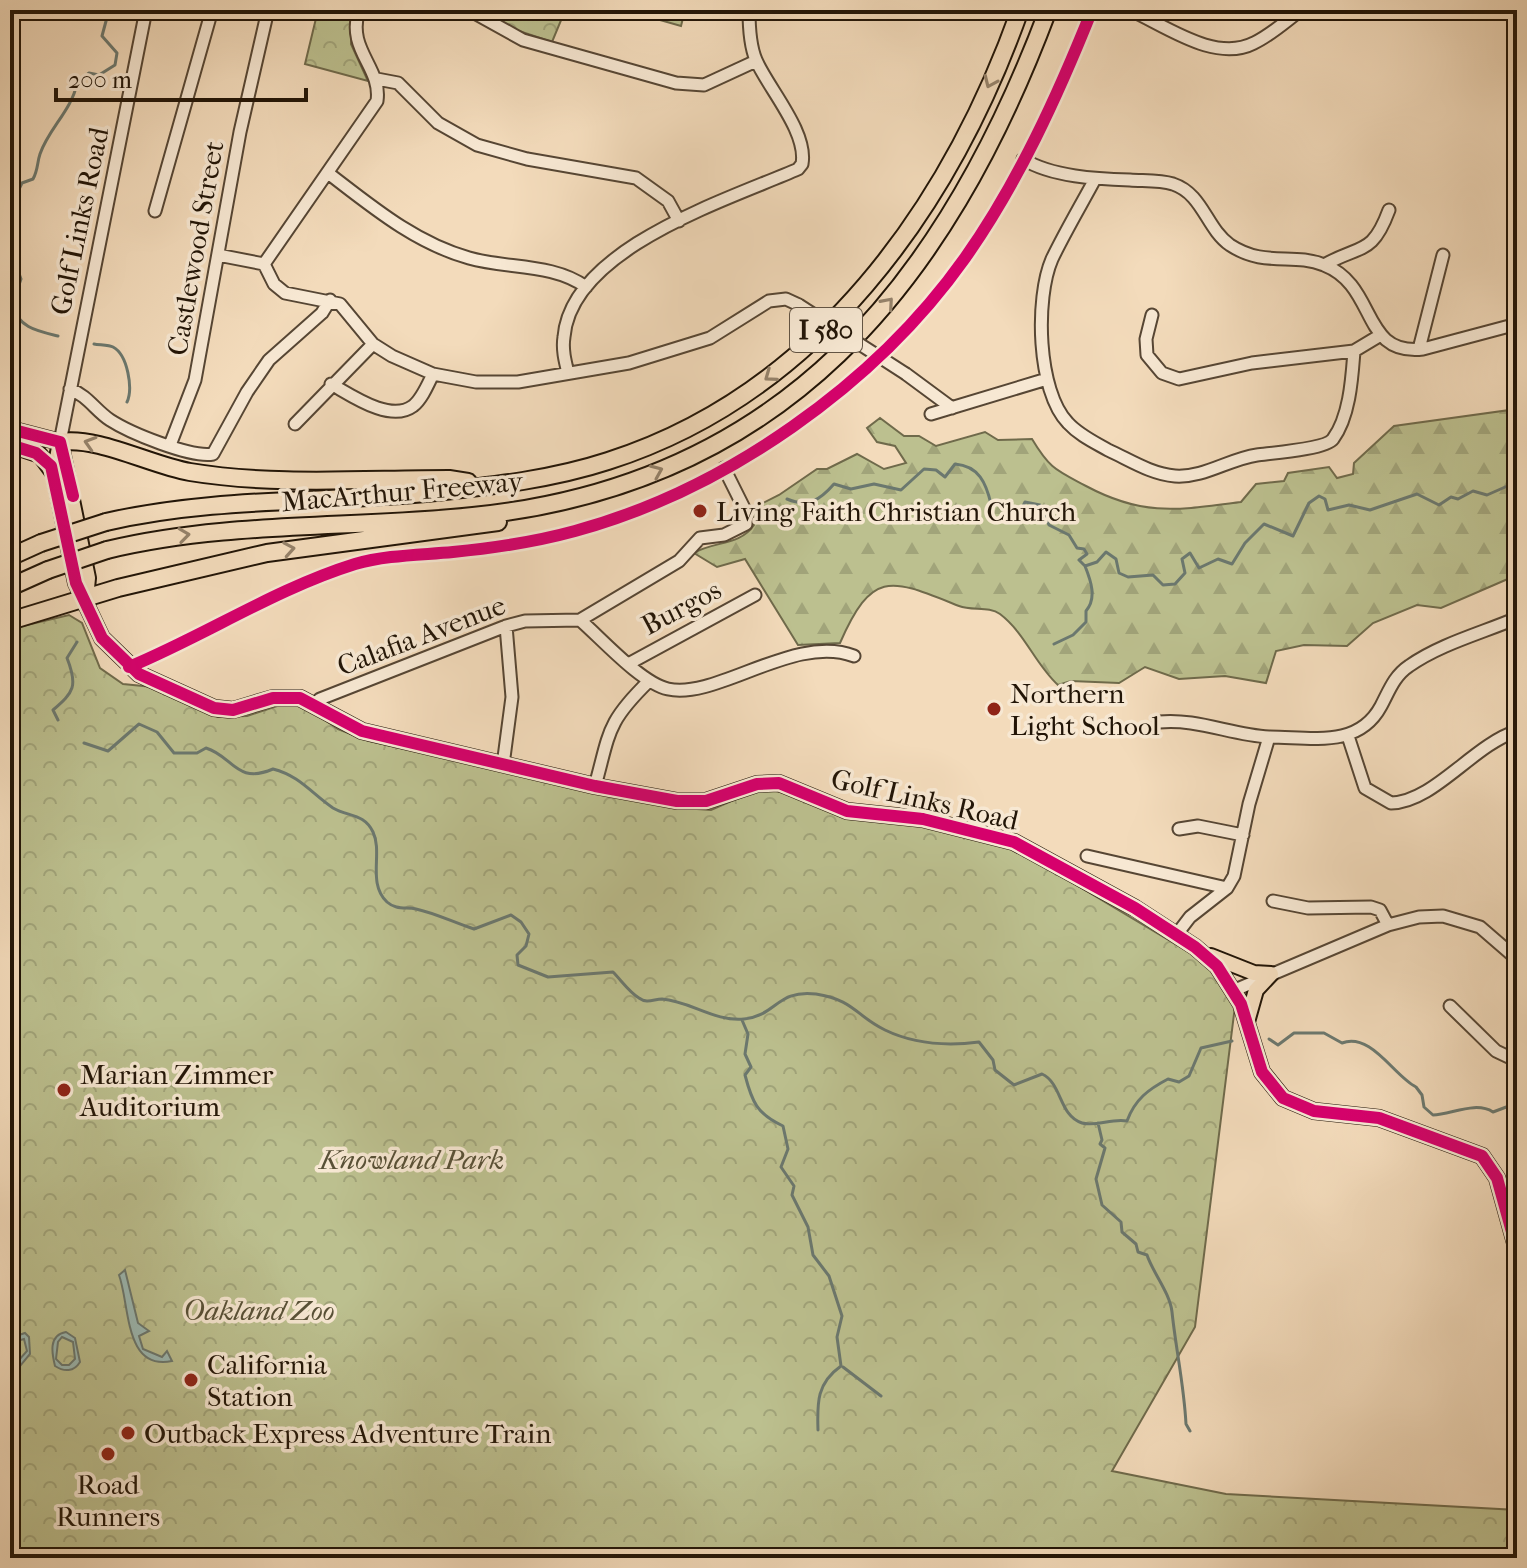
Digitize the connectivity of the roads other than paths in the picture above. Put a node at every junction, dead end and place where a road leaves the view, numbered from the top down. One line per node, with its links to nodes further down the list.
1 (146, 10): 36 (street, Golf Links Road)
2 (212, 10): 18 (street)
3 (268, 10): 20 (street, Castlewood Street)
4 (359, 10): 13 (street)
5 (469, 10): 12 (street)
6 (749, 10): 12 (street)
7 (1020, 10): 47 (highway, MacArthur Freeway / I 580, one-way to 47)
8 (1048, 10): 48 (highway, MacArthur Freeway / I 580, one-way to 8)
9 (1092, 10): 14 (street)
10 (1130, 10): 11 (street)
11 (1301, 10)
12 (756, 61): 19 (street)
13 (377, 79): 15 (street); 19 (street)
14 (1023, 159): 16 (street); 45 (street)
15 (328, 173): 22 (street); 24 (street)
16 (1095, 179): 23 (street); 34 (street)
17 (1389, 210): 23 (street)
18 (155, 211)
19 (679, 221): 24 (street)
20 (218, 255): 22 (street); 44 (street, Castlewood Street)
21 (1443, 255): 30 (street)
22 (264, 264): 25 (street)
23 (1324, 265): 28 (street)
24 (586, 287): 32 (street)
25 (330, 300): 29 (street); 44 (street)
26 (1152, 315): 31 (street)
27 (1517, 324): 30 (street)
28 (1379, 336): 30 (street); 31 (street)
29 (373, 344): 33 (street); 35 (street)
30 (1419, 349)
31 (1354, 351): 34 (street)
32 (568, 373): 33 (street); 37 (street, bridge)
33 (433, 374): 35 (street)
34 (1047, 379): 37 (street)
35 (331, 384): 39 (street)
36 (70, 389): 42 (street, Golf Links Road); 44 (street)
37 (952, 408): 38 (street)
38 (931, 414)
39 (295, 424)
40 (10, 429): 42 (main road)
41 (10, 439): 42 (main road)
42 (60, 442): 46 (main road, Golf Links Road); 47 (highway, one-way to 42); 52 (main road, Golf Links Road)
43 (10, 445): 46 (main road)
44 (170, 445)
45 (724, 468): 54 (street, Calafia Avenue); 59 (street)
46 (54, 474): 52 (main road, Golf Links Road)
47 (490, 486): 49 (highway, MacArthur Freeway / I 580, bridge)
48 (584, 497): 50 (highway, MacArthur Freeway / I 580, one-way to 48, bridge); 52 (highway, one-way to 48)
49 (10, 557)
50 (10, 587)
51 (755, 595): 58 (street, Burgos)
52 (86, 599): 55 (highway); 59 (main road, Golf Links Road)
53 (1517, 618): 64 (street)
54 (580, 620): 56 (street, Calafia Avenue); 58 (street)
55 (10, 621)
56 (506, 626): 61 (street, Calafia Avenue); 66 (street)
57 (854, 656): 60 (street)
58 (630, 663): 60 (street)
59 (129, 667): 61 (main road, Golf Links Road)
60 (649, 681): 67 (street)
61 (313, 705): 66 (main road, Golf Links Road)
62 (1159, 722): 65 (street)
63 (1517, 731): 64 (street)
64 (1348, 736): 65 (street)
65 (1269, 737): 69 (street)
66 (503, 765): 67 (main road, Golf Links Road)
67 (595, 786): 74 (main road, Golf Links Road)
68 (1179, 829): 69 (street)
69 (1243, 835): 71 (street)
70 (1087, 856): 71 (street)
71 (1227, 888): 74 (street)
72 (1273, 901): 73 (street)
73 (1388, 925): 76 (street); 77 (street)
74 (1177, 934): 75 (main road, Golf Links Road)
75 (1203, 953): 77 (main road); 78 (main road, Golf Links Road)
76 (1517, 959)
77 (1271, 974): 78 (street); 80 (main road)
78 (1235, 990): 80 (main road, Golf Links Road)
79 (1450, 1006): 81 (street)
80 (1247, 1023): 82 (main road, Golf Links Road)
81 (1517, 1061)
82 (1517, 1250)

